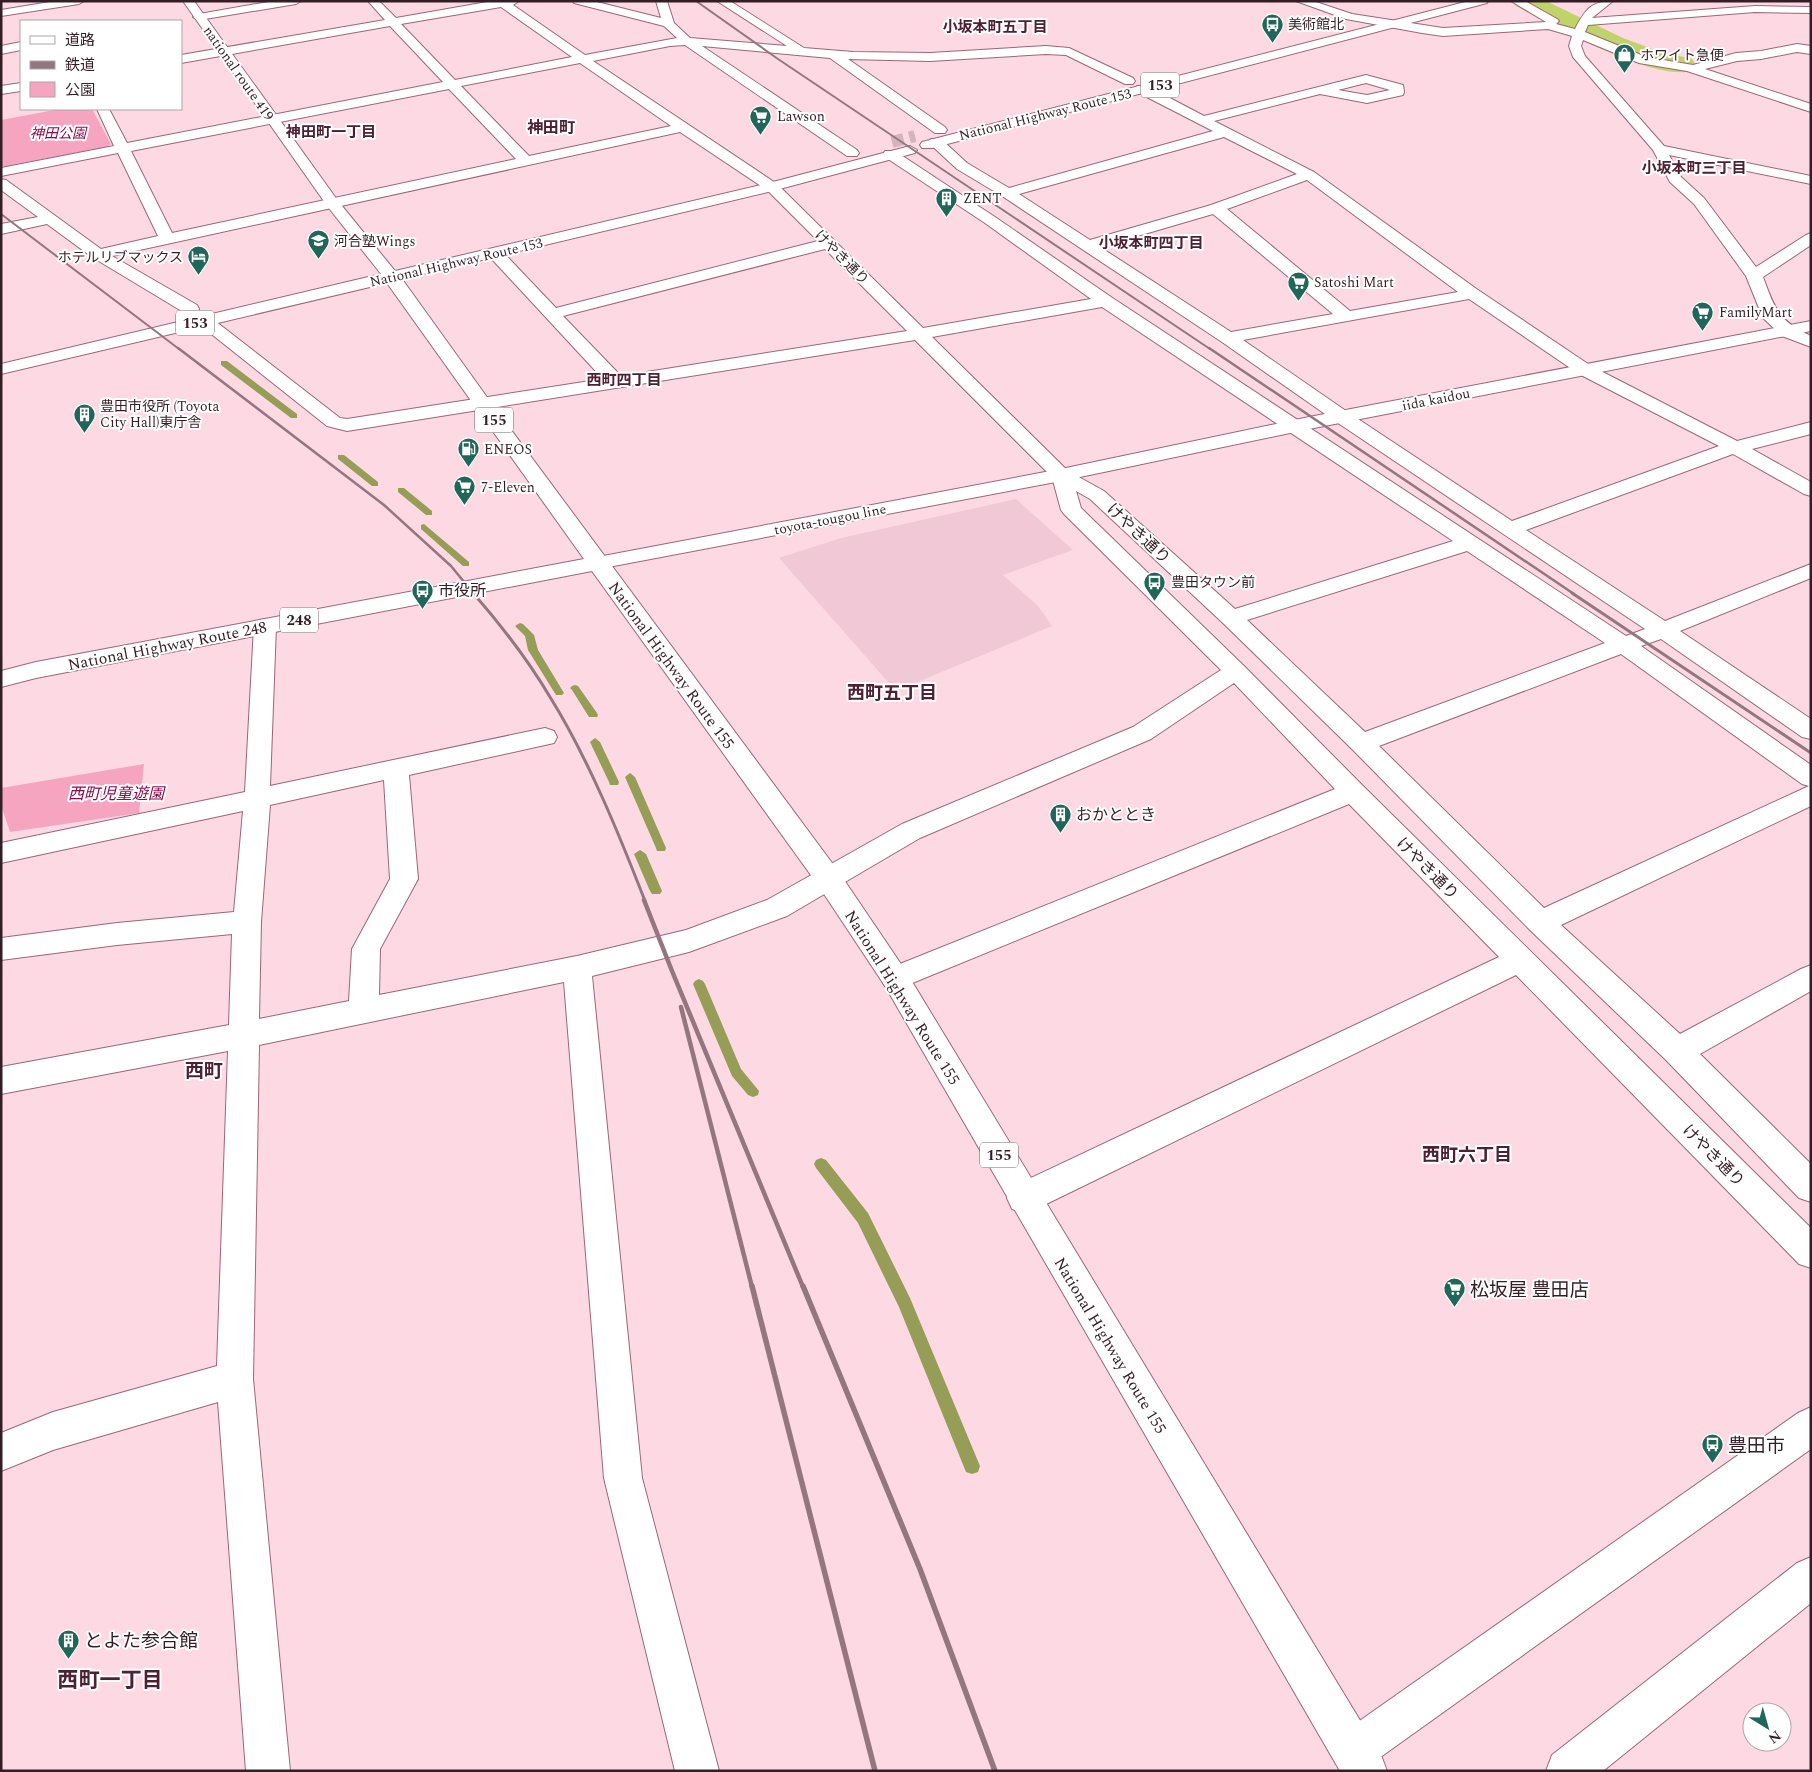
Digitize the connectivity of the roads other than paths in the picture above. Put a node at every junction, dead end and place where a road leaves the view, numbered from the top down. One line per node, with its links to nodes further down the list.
1 (79, 1): 14 (main road)
2 (188, 1): 17 (main road, national route 419)
3 (296, 1): 17 (main road)
4 (373, 1): 19 (main road)
5 (578, 1): 20 (main road)
6 (661, 1): 20 (main road)
7 (722, 1): 29 (main road)
8 (1301, 1): 18 (main road)
9 (1447, 1): 18 (main road, National Highway Route 153 / 153)
10 (1483, 1): 21 (main road, National Highway Route 153 / 153)
11 (1516, 1): 22 (main road)
12 (1608, 1): 23 (main road)
13 (505, 2): 19 (main road); 32 (main road, けやき通り)
14 (53, 7): 16 (main road)
15 (1811, 10): 23 (main road)
16 (1, 13)
17 (199, 17): 28 (main road, national route 419)
18 (1370, 21): 21 (main road); 34 (main road, National Highway Route 153 / 153)
19 (393, 22): 28 (main road); 35 (main road)
20 (668, 23): 24 (main road)
21 (1392, 25): 22 (main road); 37 (main road, National Highway Route 153 / 153)
22 (1548, 26): 23 (main road)
23 (1582, 27): 33 (main road); 49 (main road)
24 (687, 41): 29 (main road); 32 (main road); 50 (main road)
25 (20, 46): 26 (main road)
26 (1, 50)
27 (1811, 50): 33 (main road)
28 (223, 51): 31 (main road); 42 (main road, national route 419)
29 (805, 53): 30 (main road)
30 (834, 55): 34 (main road); 46 (main road)
31 (182, 59)
32 (584, 60): 35 (main road); 44 (main road, けやき通り)
33 (1694, 69): 40 (main road)
34 (1129, 82): 46 (main road, National Highway Route 153 / 153)
35 (451, 85): 42 (main road); 51 (main road)
36 (20, 86): 38 (main road)
37 (1142, 89): 43 (main road); 46 (main road, National Highway Route 153 / 153)
38 (1, 90)
39 (1318, 90): 39 (main road); 43 (main road)
40 (1811, 108)
41 (103, 110): 47 (main road)
42 (271, 118): 47 (main road); 58 (main road, national route 419)
43 (1202, 120): 45 (main road)
44 (684, 127): 51 (main road); 55 (main road, けやき通り)
45 (1225, 132): 53 (main road); 57 (main road)
46 (934, 139): 48 (main road, National Highway Route 153 / 153); 57 (main road)
47 (122, 148): 52 (main road); 63 (main road)
48 (891, 148): 50 (main road, National Highway Route 153 / 153); 55 (main road, National Highway Route 153 / 153); 71 (main road)
49 (1659, 149): 54 (main road); 69 (main road)
50 (852, 153): 55 (main road, National Highway Route 153 / 153)
51 (526, 162): 58 (main road)
52 (1, 172)
53 (1309, 175): 59 (main road); 70 (main road)
54 (1811, 180)
55 (765, 182): 64 (main road, けやき通り); 66 (main road, National Highway Route 153 / 153); 68 (main road, National Highway Route 153 / 153)
56 (1, 183): 60 (main road)
57 (1007, 192): 65 (main road)
58 (333, 204): 63 (main road); 68 (main road, national route 419)
59 (1216, 208): 65 (main road); 74 (main road)
60 (50, 219): 61 (main road); 67 (main road)
61 (1, 229)
62 (1811, 238): 69 (main road)
63 (167, 239): 67 (main road)
64 (828, 243): 72 (main road); 77 (main road, けやき通り)
65 (1088, 246): 78 (main road)
66 (495, 253): 68 (main road, National Highway Route 153 / 153); 72 (main road)
67 (98, 254): 73 (main road)
68 (385, 271): 73 (main road, National Highway Route 153 / 153); 84 (main road, National Highway Route 155 / 155)
69 (1754, 276): 76 (main road)
70 (1472, 294): 74 (main road); 82 (main road)
71 (1105, 301): 77 (main road); 86 (main road)
72 (552, 314): 83 (main road)
73 (197, 315): 80 (main road, National Highway Route 153 / 153); 81 (main road, National Highway Route 153 / 153); 84 (main road)
74 (1347, 317): 78 (main road)
75 (1811, 326): 76 (main road, iida kaidou)
76 (1788, 332): 79 (main road); 82 (main road, iida kaidou)
77 (919, 333): 83 (main road); 89 (main road, けやき通り)
78 (1228, 338): 85 (main road)
79 (1811, 342)
80 (1, 354)
81 (1, 369)
82 (1585, 370): 85 (main road, iida kaidou); 88 (main road)
83 (615, 381): 84 (main road)
84 (482, 404): 93 (main road, National Highway Route 155 / 155)
85 (1342, 418): 86 (main road, iida kaidou); 91 (main road)
86 (1292, 427): 89 (main road, iida kaidou); 92 (main road)
87 (1811, 428): 88 (main road)
88 (1735, 447): 90 (main road); 91 (main road)
89 (1061, 475): 93 (main road, toyota-tougou line); 95 (main road, けやき通り); 99 (main road, けやき通り)
90 (1806, 483)
91 (1509, 529): 97 (main road)
92 (1470, 543): 95 (main road); 98 (main road)
93 (598, 563): 96 (main road, National Highway Route 248 / 248); 109 (main road, National Highway Route 155 / 155)
94 (1811, 570): 97 (main road)
95 (1231, 618): 103 (main road, けやき通り)
96 (265, 626): 100 (main road, National Highway Route 248 / 248); 107 (main road)
97 (1663, 630): 98 (main road); 101 (main road)
98 (1624, 645): 103 (main road); 106 (main road)
99 (1236, 671): 105 (main road, けやき通り); 109 (main road)
100 (1, 679)
101 (1811, 731)
102 (545, 737): 104 (main road)
103 (1361, 743): 111 (main road, けやき通り)
104 (396, 770): 107 (main road); 117 (main road)
105 (1353, 792): 113 (main road, けやき通り); 116 (main road)
106 (1808, 795): 111 (main road)
107 (257, 800): 108 (main road); 110 (main road)
108 (1, 853)
109 (828, 878): 114 (main road); 116 (main road, National Highway Route 155 / 155)
110 (247, 922): 112 (main road); 118 (main road)
111 (1540, 922): 119 (main road, けやき通り)
112 (1, 949)
113 (1520, 960): 122 (main road); 123 (main road, けやき通り)
114 (577, 968): 117 (main road); 130 (main road)
115 (1811, 977): 119 (main road)
116 (895, 978): 122 (main road, National Highway Route 155 / 155)
117 (364, 1011): 118 (main road)
118 (244, 1035): 120 (main road); 124 (main road)
119 (1678, 1051): 121 (main road, けやき通り)
120 (1, 1080)
121 (1811, 1187)
122 (1024, 1198): 128 (main road, National Highway Route 155 / 155)
123 (1811, 1252)
124 (235, 1379): 126 (main road); 129 (main road)
125 (1811, 1426): 128 (main road)
126 (1, 1452)
127 (1811, 1577): 131 (main road)
128 (1359, 1761)
129 (268, 1771)
130 (696, 1771)
131 (1568, 1771)

